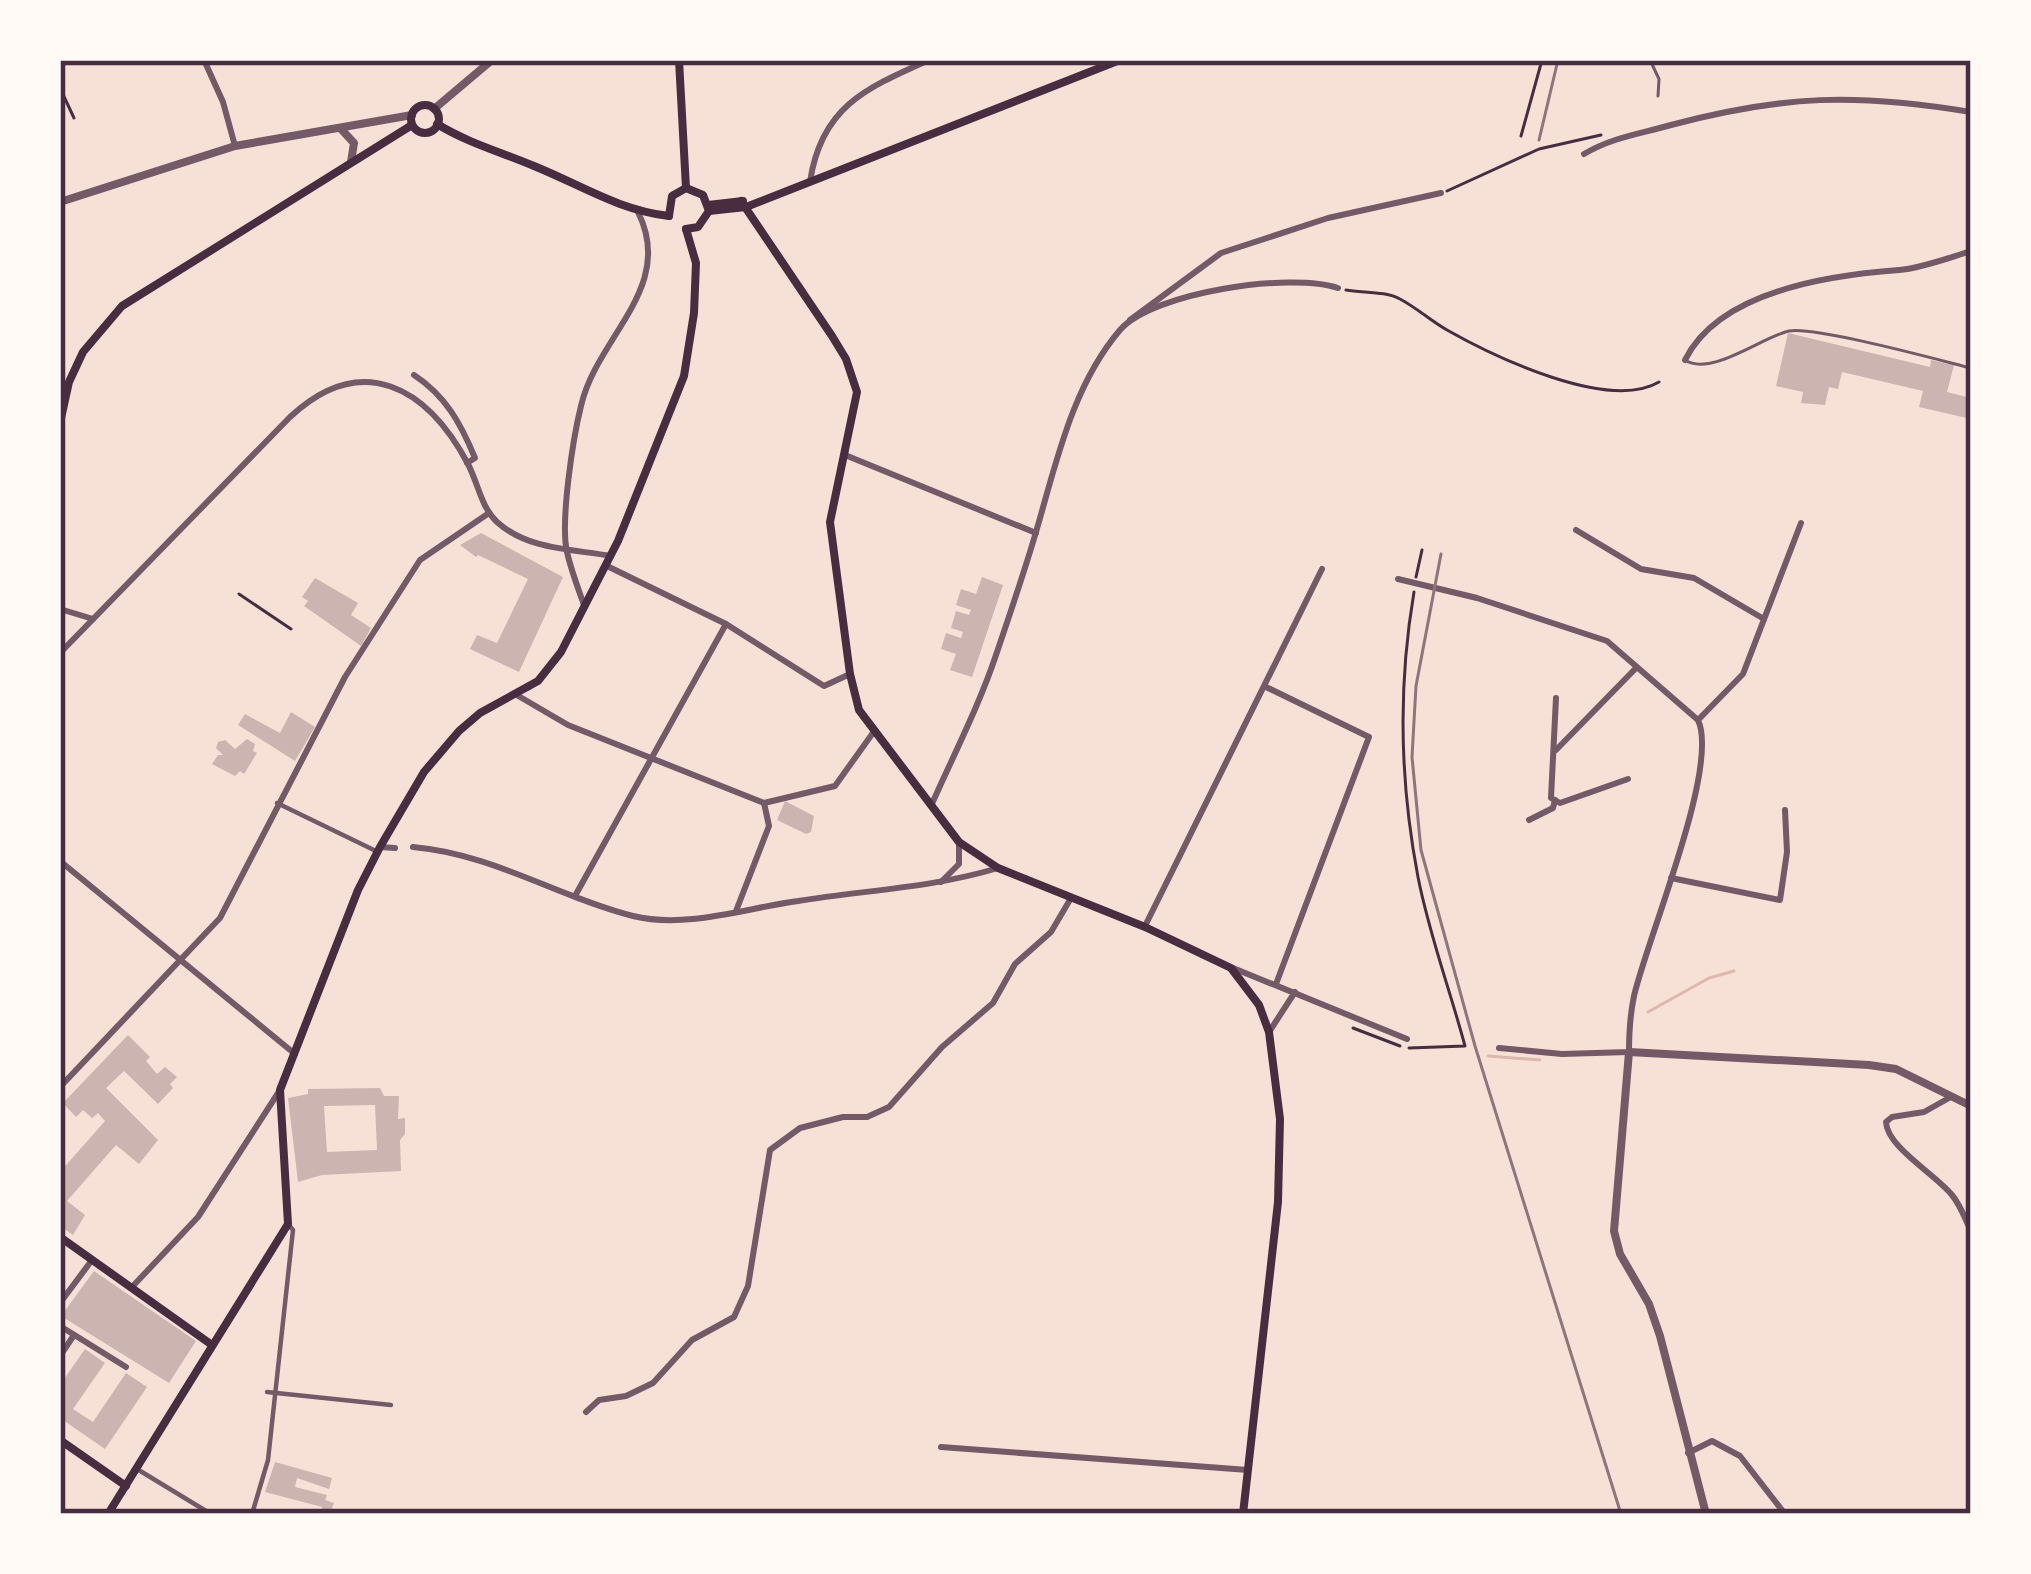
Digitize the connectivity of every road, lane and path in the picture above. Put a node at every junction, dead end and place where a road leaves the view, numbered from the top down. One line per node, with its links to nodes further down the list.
1 (204, 60): 18 (street)
2 (492, 60): 10 (street)
3 (679, 60): 22 (main road)
4 (929, 60): 21 (street)
5 (1120, 60): 21 (main road)
6 (1542, 60): 17 (path)
7 (1651, 60): 9 (lane)
8 (60, 88): 12 (path)
9 (1658, 96)
10 (434, 109): 13 (main road); 14 (main road)
11 (1971, 112): 16 (street)
12 (74, 118)
13 (412, 120): 14 (main road); 15 (street); 20 (main road)
14 (437, 124): 27 (main road)
15 (340, 128): 18 (street); 20 (street)
16 (1621, 135): 19 (street); 23 (path)
17 (1520, 136)
18 (235, 146): 24 (street)
19 (1584, 154)
20 (351, 163): 37 (main road)
21 (810, 182): 25 (main road)
22 (686, 188): 26 (main road); 28 (main road)
23 (1445, 192): 32 (street)
24 (60, 202)
25 (744, 204): 26 (main road); 38 (main road)
26 (708, 208): 29 (main road)
27 (638, 212): 28 (main road); 44 (street)
28 (669, 216): 29 (main road)
29 (686, 229): 46 (main road)
30 (1971, 251): 33 (street)
31 (1338, 288): 32 (street); 36 (path)
32 (1123, 326): 43 (street)
33 (1685, 360): 34 (lane)
34 (1971, 368)
35 (414, 375): 39 (street)
36 (1659, 382)
37 (60, 422)
38 (844, 455): 43 (street); 58 (main road)
39 (467, 463): 40 (street); 52 (street)
40 (489, 513): 44 (street); 68 (street)
41 (1801, 523): 53 (street)
42 (1576, 530): 53 (street)
43 (1036, 533): 70 (street)
44 (565, 548): 46 (street); 50 (street)
45 (1422, 550): 89 (path)
46 (609, 561): 50 (main road); 54 (street)
47 (1322, 569): 59 (street)
48 (1398, 579): 57 (street)
49 (238, 594): 55 (path)
50 (585, 607): 60 (main road)
51 (60, 609): 52 (street)
52 (93, 619): 56 (street)
53 (1764, 619): 62 (street)
54 (726, 624): 58 (street); 65 (street)
55 (291, 629)
56 (60, 652)
57 (1636, 668): 62 (street); 64 (street)
58 (850, 674): 63 (main road)
59 (1266, 687): 84 (street); 87 (street)
60 (515, 694): 65 (street); 76 (main road)
61 (1556, 698): 64 (street)
62 (1698, 720): 79 (street)
63 (875, 730): 69 (street); 70 (main road)
64 (1553, 752): 67 (street)
65 (654, 759): 69 (street); 81 (street)
66 (1628, 779): 67 (street)
67 (1555, 800): 72 (street)
68 (277, 803): 76 (street); 85 (street)
69 (764, 803): 83 (street)
70 (931, 806): 73 (main road)
71 (1785, 810): 79 (street)
72 (1529, 820)
73 (959, 842): 78 (main road); 80 (street)
74 (395, 848): 76 (street)
75 (413, 848): 81 (street)
76 (379, 849): 94 (main road)
77 (60, 861): 85 (street)
78 (998, 868): 80 (street); 82 (main road)
79 (1671, 878): 93 (street)
80 (938, 884): 83 (street)
81 (575, 896): 83 (street)
82 (1071, 898): 84 (main road); 112 (street)
83 (736, 911)
84 (1144, 927): 86 (main road)
85 (183, 961): 94 (street); 95 (street)
86 (1231, 968): 87 (street); 90 (main road)
87 (1276, 984): 88 (street)
88 (1294, 992): 90 (street); 91 (street)
89 (1345, 1024)
90 (1269, 1032): 117 (main road)
91 (1408, 1039)
92 (1498, 1048): 93 (street)
93 (1629, 1052): 97 (street); 115 (street)
94 (295, 1054): 96 (main road)
95 (60, 1087)
96 (280, 1090): 99 (main road); 103 (street)
97 (1949, 1098): 98 (street); 100 (street)
98 (1971, 1106)
99 (288, 1224): 107 (main road); 110 (street)
100 (1971, 1232)
101 (60, 1237): 102 (main road)
102 (92, 1260): 103 (main road); 104 (street)
103 (132, 1287): 107 (main road)
104 (60, 1303)
105 (60, 1326): 106 (street)
106 (74, 1335): 108 (street); 109 (street)
107 (216, 1348): 116 (main road)
108 (60, 1356)
109 (126, 1366)
110 (270, 1392): 111 (street); 121 (street)
111 (391, 1405)
112 (586, 1412)
113 (60, 1440): 118 (main road)
114 (941, 1447): 117 (street)
115 (1688, 1453): 123 (street); 124 (street)
116 (137, 1469): 118 (main road); 120 (street)
117 (1248, 1469): 122 (main road)
118 (126, 1486): 119 (main road)
119 (109, 1514)
120 (212, 1514)
121 (252, 1514)
122 (1243, 1514)
123 (1706, 1514)
124 (1785, 1514)

